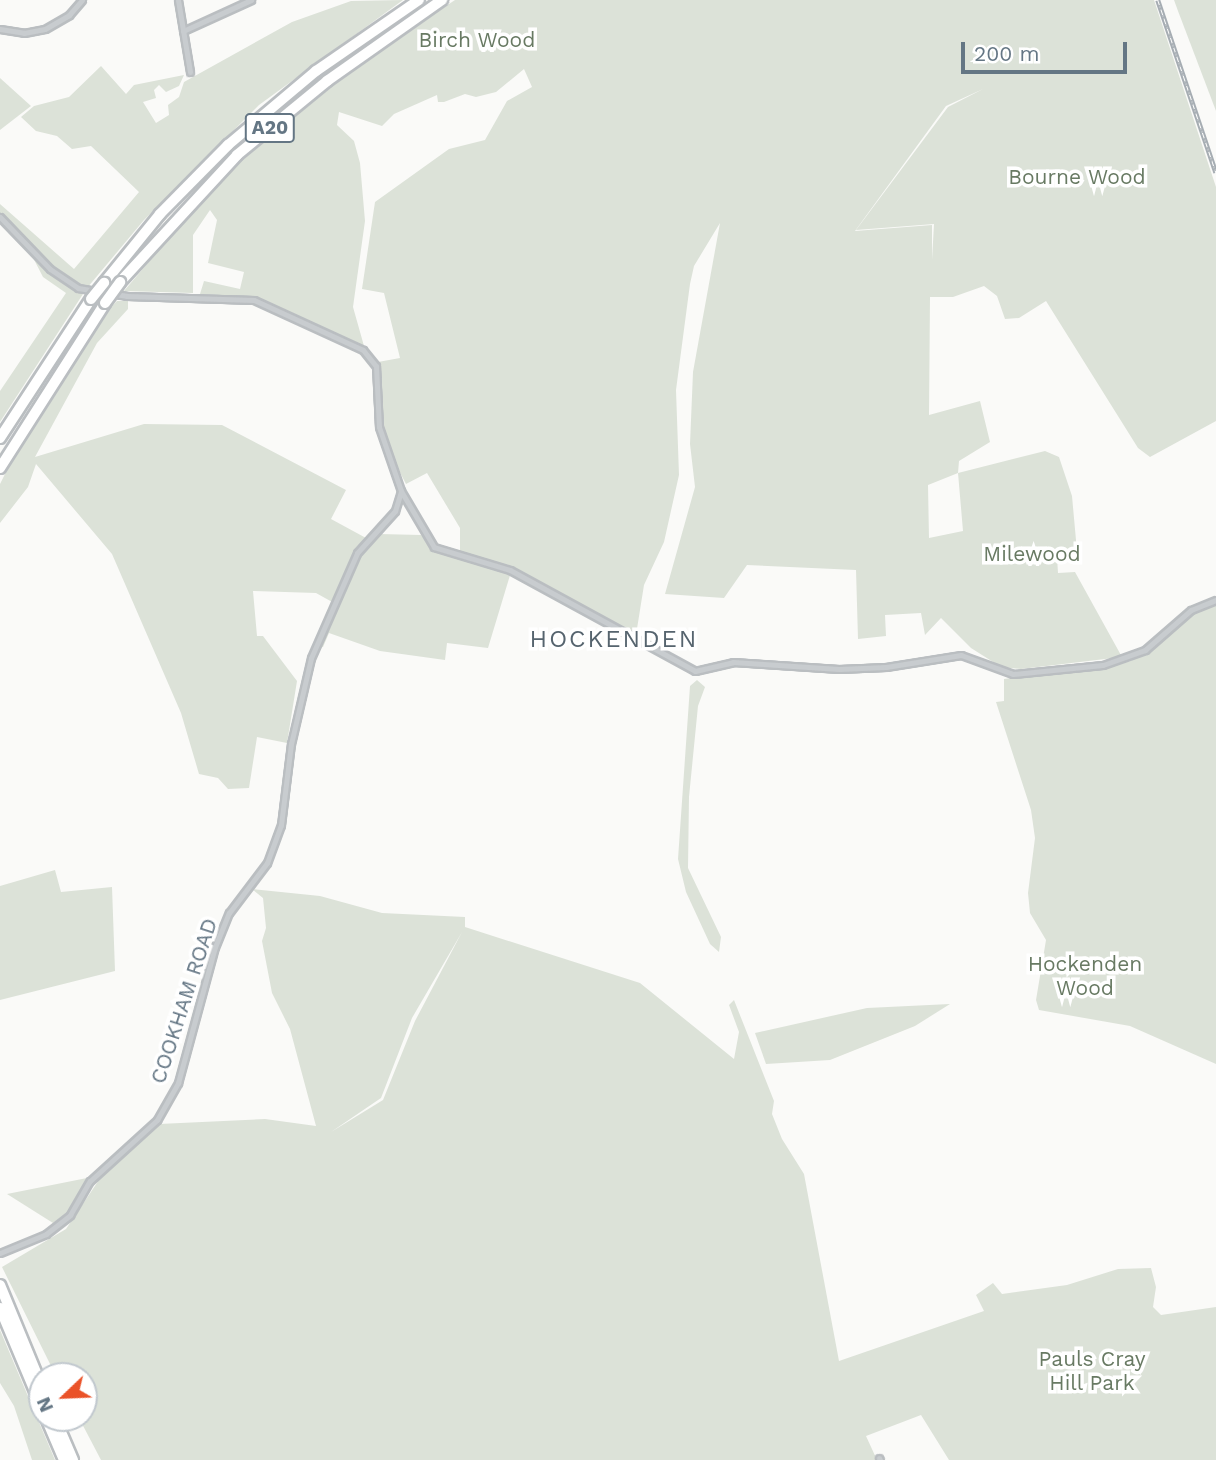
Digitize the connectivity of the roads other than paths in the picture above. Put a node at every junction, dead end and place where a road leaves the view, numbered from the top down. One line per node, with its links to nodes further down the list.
1 (82, 0): 6 (street)
2 (178, 0): 7 (street)
3 (251, 0): 7 (street)
4 (419, 0): 10 (highway, A20, bridge)
5 (442, 0): 11 (highway, A20, bridge)
6 (0, 29)
7 (183, 31): 8 (street)
8 (190, 72)
9 (0, 217): 12 (street)
10 (0, 439)
11 (0, 468)
12 (401, 491): 13 (street); 14 (street, COOKHAM ROAD)
13 (410, 509): 14 (street); 15 (street)
14 (395, 511): 16 (street, COOKHAM ROAD)
15 (1216, 600)
16 (0, 1253)
17 (0, 1285): 19 (highway)
18 (0, 1308): 20 (highway)
19 (32, 1362)
20 (28, 1375)
21 (52, 1432): 23 (highway)
22 (61, 1432): 24 (highway)
23 (64, 1460)
24 (73, 1460)

